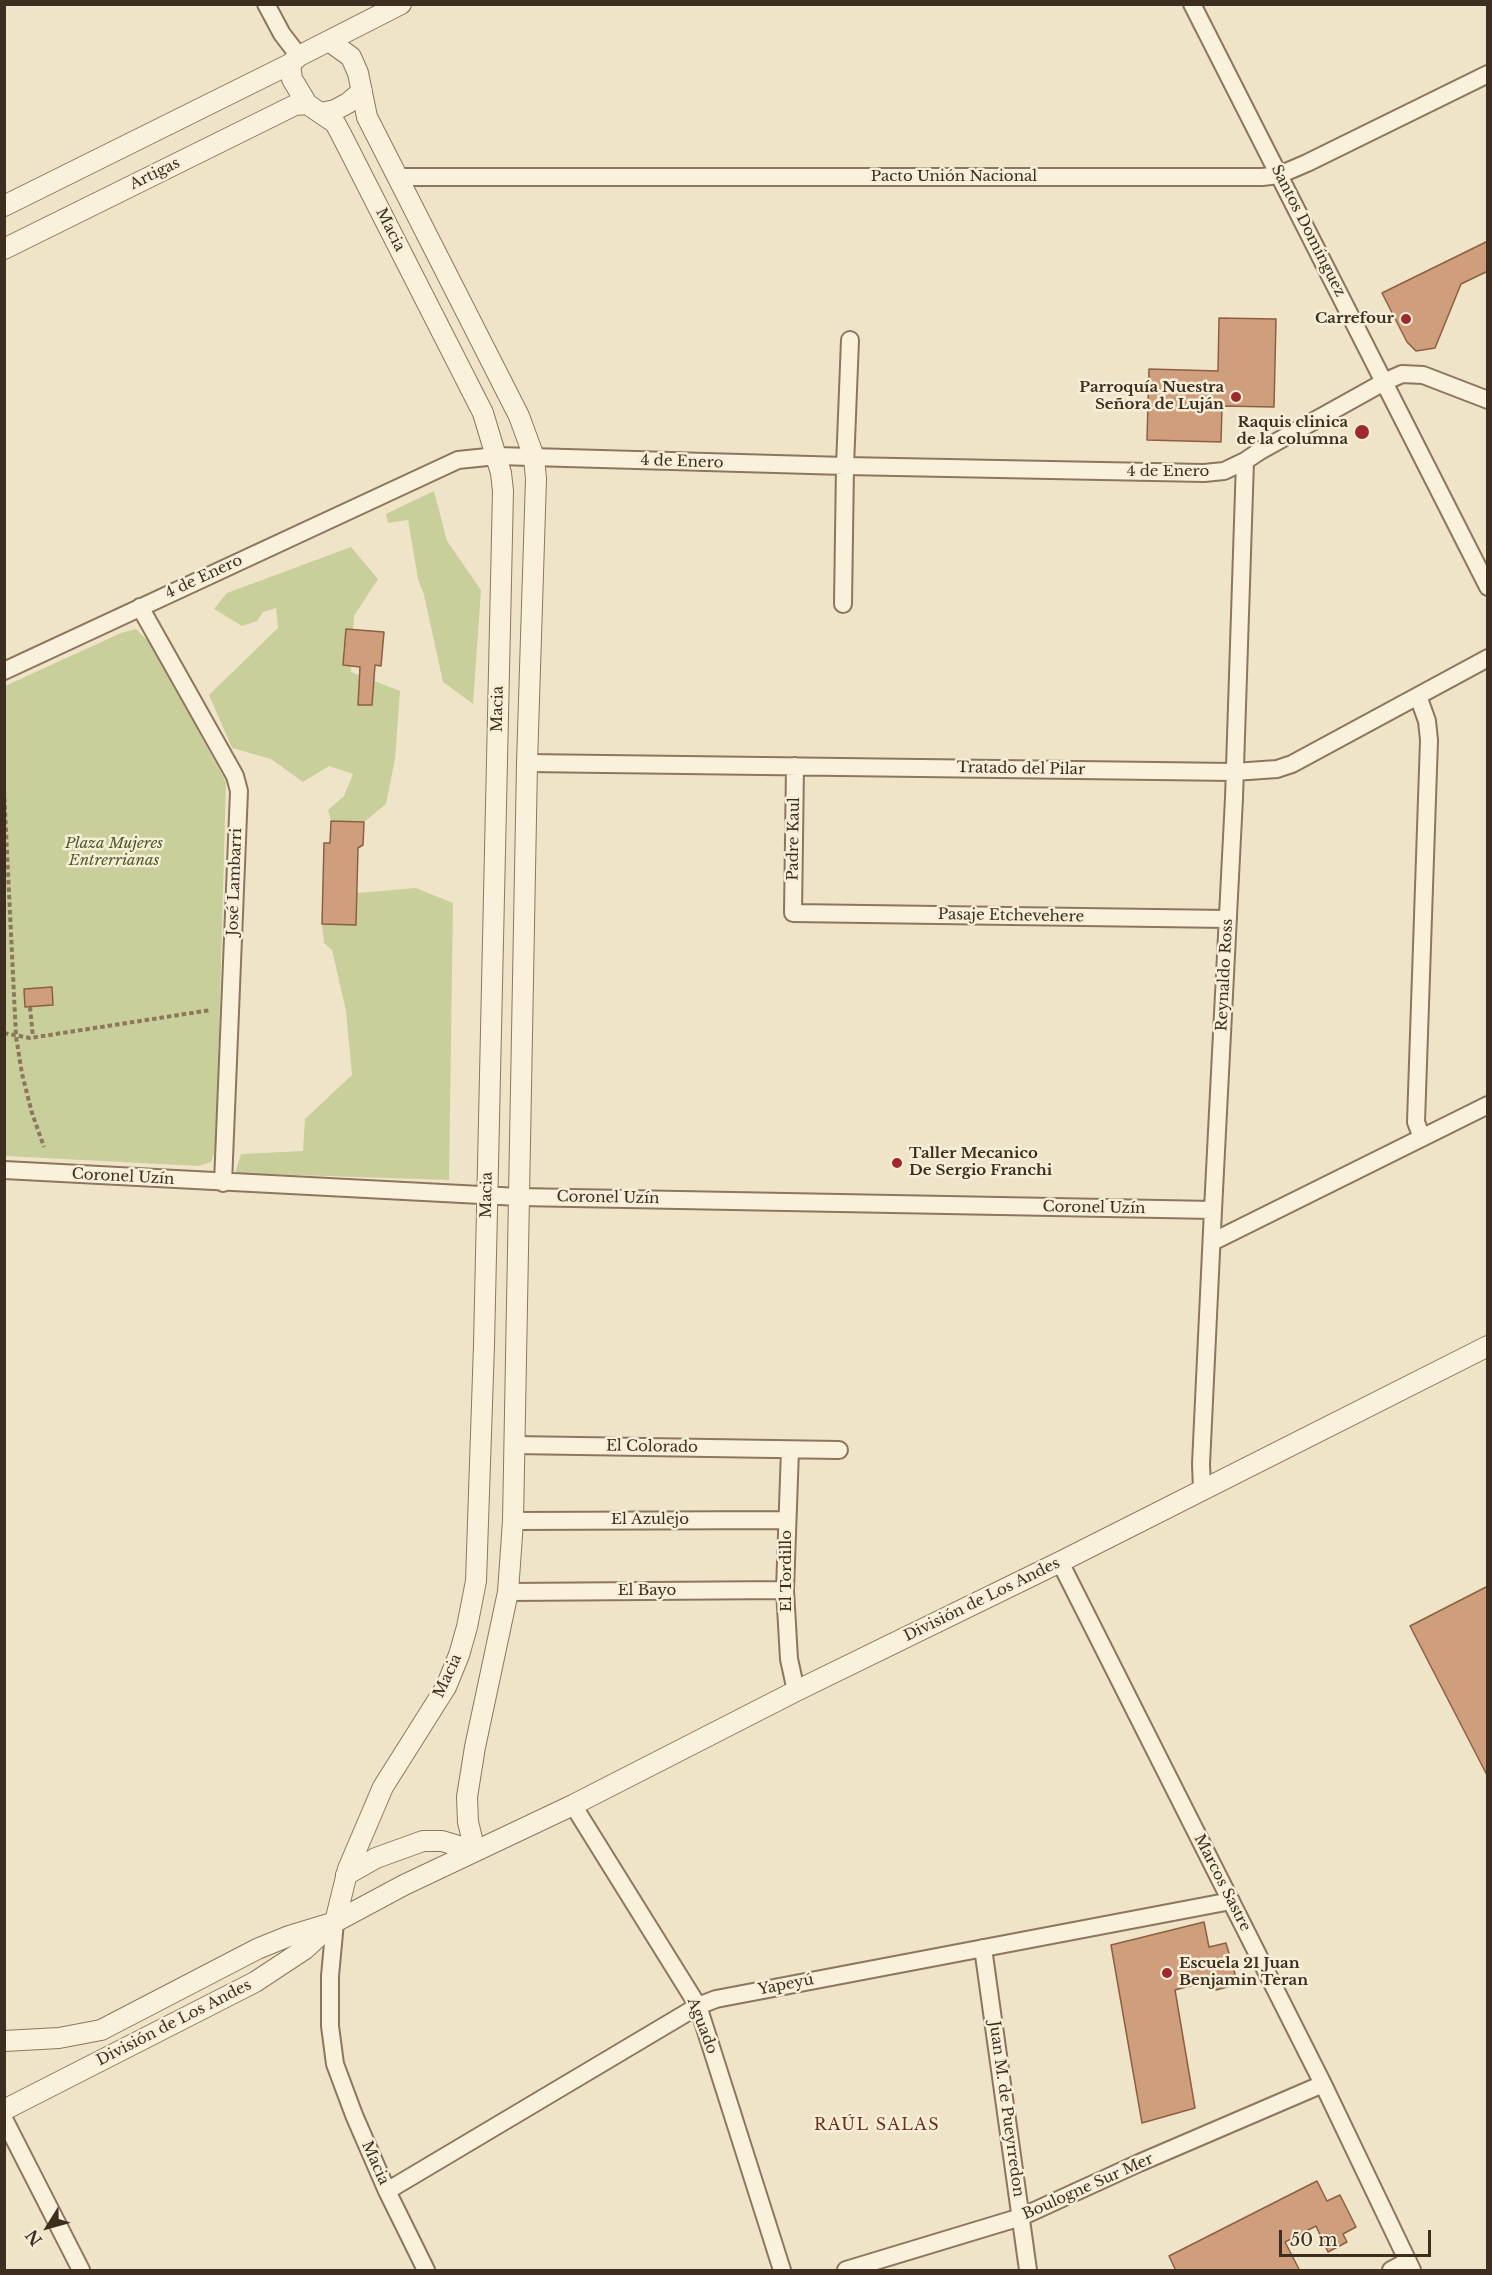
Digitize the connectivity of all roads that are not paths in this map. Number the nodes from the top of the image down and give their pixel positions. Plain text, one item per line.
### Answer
1 (266, 4) edge
2 (401, 4) edge
3 (1192, 4) edge
4 (329, 40) junction
5 (295, 60) junction
6 (1488, 74) edge
7 (362, 91) junction
8 (314, 109) junction
9 (1279, 175) junction
10 (398, 177) junction
11 (4, 206) edge
12 (4, 249) edge
13 (850, 340) dead end
14 (1384, 382) junction
15 (1488, 400) edge
16 (497, 456) junction
17 (534, 457) junction
18 (1245, 461) junction
19 (845, 466) junction
20 (1488, 587) edge
21 (843, 604) dead end
22 (140, 607) junction
23 (1488, 658) edge
24 (4, 671) edge
25 (1418, 696) junction
26 (527, 763) junction
27 (795, 766) junction
28 (1234, 772) junction
29 (793, 913) joint
30 (1228, 919) junction
31 (1488, 1105) edge
32 (1422, 1138) junction
33 (4, 1170) edge
34 (224, 1183) junction
35 (487, 1195) junction
36 (519, 1197) junction
37 (1213, 1210) junction
38 (1212, 1242) junction
39 (1488, 1346) edge
40 (514, 1445) junction
41 (790, 1450) junction
42 (839, 1450) dead end
43 (1202, 1489) junction
44 (787, 1520) junction
45 (513, 1521) junction
46 (1060, 1563) junction
47 (785, 1590) junction
48 (508, 1592) junction
49 (796, 1691) junction
50 (573, 1805) junction
51 (475, 1851) junction
52 (346, 1875) junction
53 (1231, 1901) junction
54 (335, 1922) junction
55 (982, 1948) junction
56 (698, 2006) junction
57 (4, 2041) edge
58 (1323, 2084) junction
59 (4, 2110) edge
60 (4, 2119) edge
61 (387, 2191) junction
62 (1021, 2217) junction
63 (1410, 2266) edge
64 (81, 2271) edge
65 (426, 2271) edge
66 (782, 2271) edge
67 (846, 2271) edge
68 (1028, 2271) edge
69 (1390, 2271) edge

1 - 5 street
2 - 4 street
3 - 9 street, Santos Domínguez
4 - 5 street
4 - 7 street
5 - 8 street
5 - 11 street
6 - 9 street, Pacto Unión Nacional
7 - 8 street
7 - 10 street, Macia
8 - 12 street, Artigas
8 - 16 street, Macia
9 - 10 street, Pacto Unión Nacional
9 - 14 street, Santos Domínguez
10 - 17 street, Macia
13 - 19 street
14 - 15 street, 4 de Enero
14 - 18 street, 4 de Enero
14 - 20 street, Santos Domínguez
16 - 17 street, 4 de Enero
16 - 22 street, 4 de Enero
16 - 35 street, Macia
17 - 19 street, 4 de Enero
17 - 26 street, Macia
18 - 19 street, 4 de Enero
18 - 28 street, Reynaldo Ross
19 - 21 street
22 - 24 street, 4 de Enero
22 - 34 street, José Lambarri
23 - 25 street, Tratado del Pilar
25 - 28 street, Tratado del Pilar
25 - 32 street
26 - 27 street, Tratado del Pilar
26 - 36 street, Macia
27 - 28 street, Tratado del Pilar
27 - 29 street, Padre Kaul
28 - 30 street, Reynaldo Ross
29 - 30 street, Pasaje Etchevehere
30 - 37 street, Reynaldo Ross
31 - 32 street
32 - 38 street
33 - 34 street, Coronel Uzín
34 - 35 street, Coronel Uzín
35 - 36 street, Coronel Uzín
35 - 52 street, Macia
36 - 37 street, Coronel Uzín
36 - 40 street, Macia
37 - 38 street, Reynaldo Ross
38 - 43 street, Reynaldo Ross
39 - 43 street, División de Los Andes
40 - 41 street, El Colorado
40 - 45 street, Macia
41 - 42 street, El Colorado
41 - 44 street, El Tordillo
43 - 46 street, División de Los Andes
44 - 45 street, El Azulejo
44 - 47 street, El Tordillo
45 - 48 street, Macia
46 - 49 street, División de Los Andes
46 - 53 street, Marcos Sastre
47 - 48 street, El Bayo
47 - 49 street, El Tordillo
48 - 51 street, Macia
49 - 50 street, División de Los Andes
50 - 51 street, División de Los Andes
50 - 56 street, Aguado
51 - 52 street
51 - 54 street, División de Los Andes
52 - 54 street, Macia
53 - 55 street, Yapeyú
53 - 58 street, Marcos Sastre
54 - 57 street, División de Los Andes
54 - 59 street, División de Los Andes
54 - 61 street, Macia
55 - 56 street, Yapeyú
55 - 62 street, Juan M. de Pueyrredon
56 - 61 street, Yapeyú
56 - 66 street, Aguado
58 - 62 street, Boulogne Sur Mer
58 - 63 street, Marcos Sastre
60 - 64 street
61 - 65 street, Macia
62 - 67 street, Boulogne Sur Mer
62 - 68 street, Juan M. de Pueyrredon
63 - 69 street

